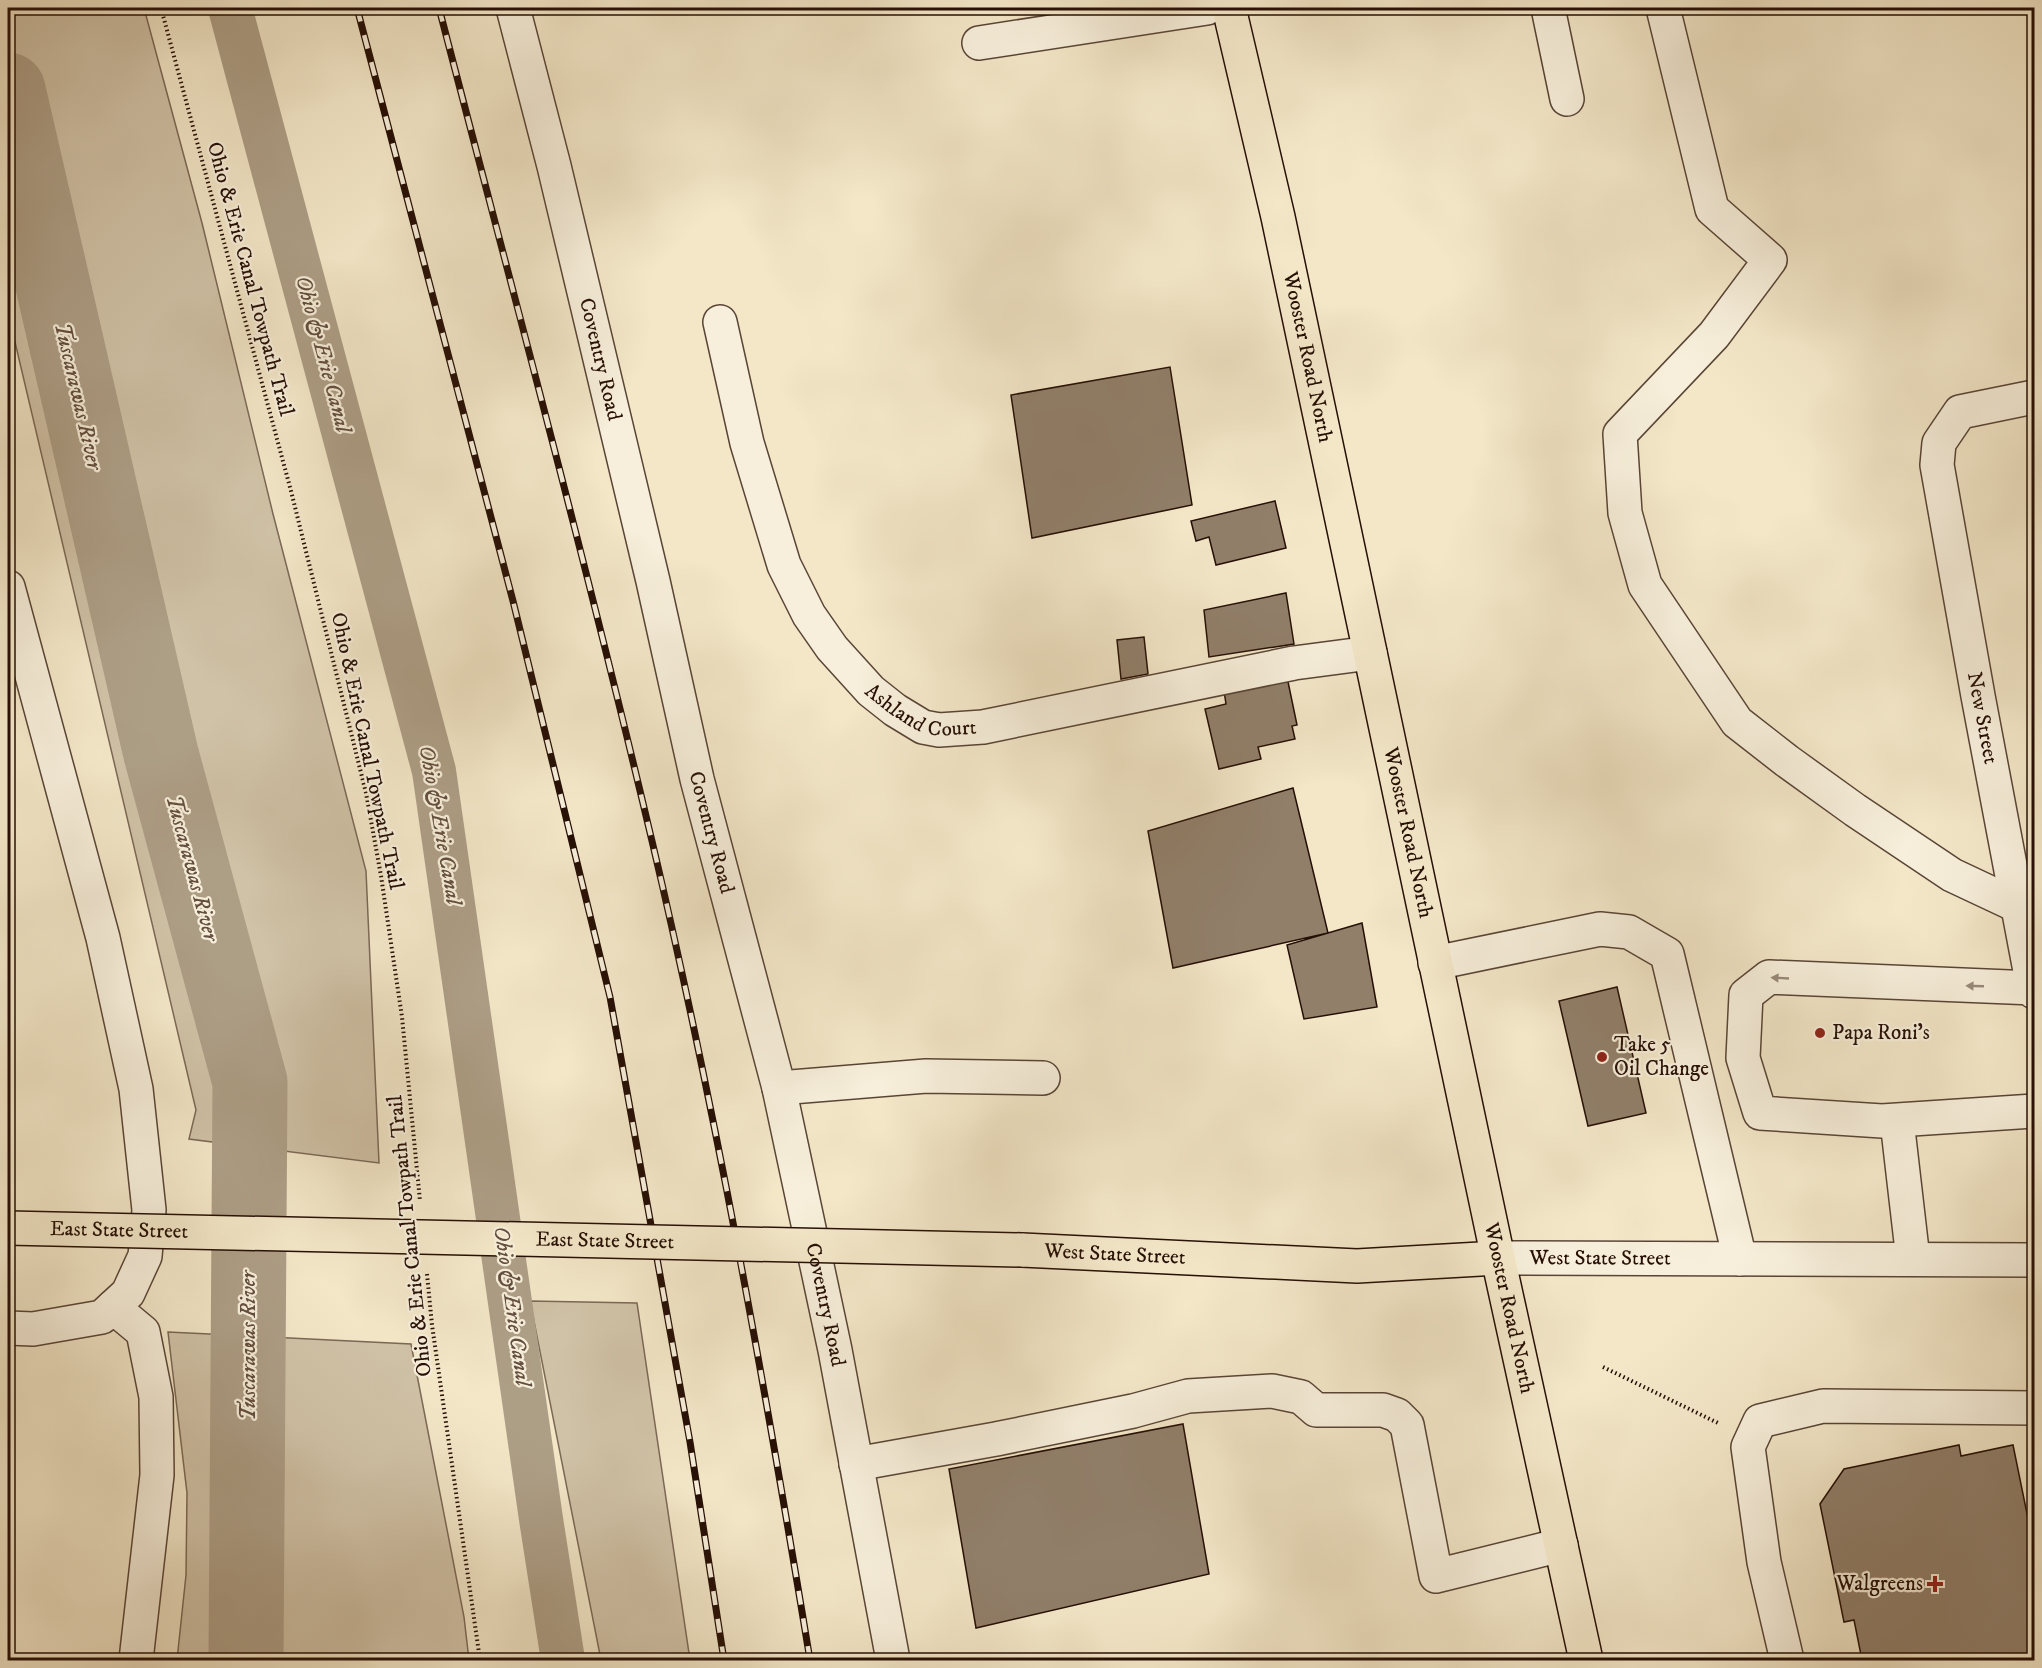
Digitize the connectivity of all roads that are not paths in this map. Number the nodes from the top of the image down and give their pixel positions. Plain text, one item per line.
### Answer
1 (513, 8) edge
2 (1207, 8) edge
3 (1229, 8) edge
4 (1548, 8) edge
5 (1664, 8) edge
6 (979, 44) dead end
7 (1567, 99) dead end
8 (720, 322) dead end
9 (2034, 397) edge
10 (8, 587) edge
11 (1370, 653) junction
12 (2018, 906) junction
13 (1435, 963) junction
14 (2034, 990) edge
15 (1042, 1078) dead end
16 (779, 1088) junction
17 (2034, 1111) edge
18 (1897, 1121) junction
19 (8, 1228) edge
20 (1022, 1250) joint
21 (1498, 1258) junction
22 (1740, 1259) junction
23 (1913, 1259) junction
24 (2034, 1260) edge
25 (113, 1307) junction
26 (8, 1328) edge
27 (2034, 1408) edge
28 (856, 1464) junction
29 (1561, 1545) junction
30 (136, 1660) edge
31 (893, 1660) edge
32 (1586, 1660) edge
33 (1787, 1660) edge

1 - 16 street, Coventry Road
2 - 6 street
3 - 11 main road, Wooster Road North
4 - 7 street
5 - 12 street
8 - 11 street, Ashland Court
9 - 12 street, New Street
10 - 25 street
11 - 13 main road, Wooster Road North
12 - 14 street, New Street
13 - 21 main road, Wooster Road North
13 - 22 street
14 -> 18 street
15 - 16 street
16 - 28 street, Coventry Road
17 - 18 street
18 - 23 street
19 - 20 main road, East State Street, bridge
20 - 21 main road, West State Street
21 - 22 street, West State Street
21 - 29 main road, Wooster Road North
22 - 23 street, West State Street
23 - 24 street, West State Street
25 - 26 street
25 - 30 street
27 - 33 street
28 - 29 street
28 - 31 street, Coventry Road
29 - 32 main road, Wooster Road North

